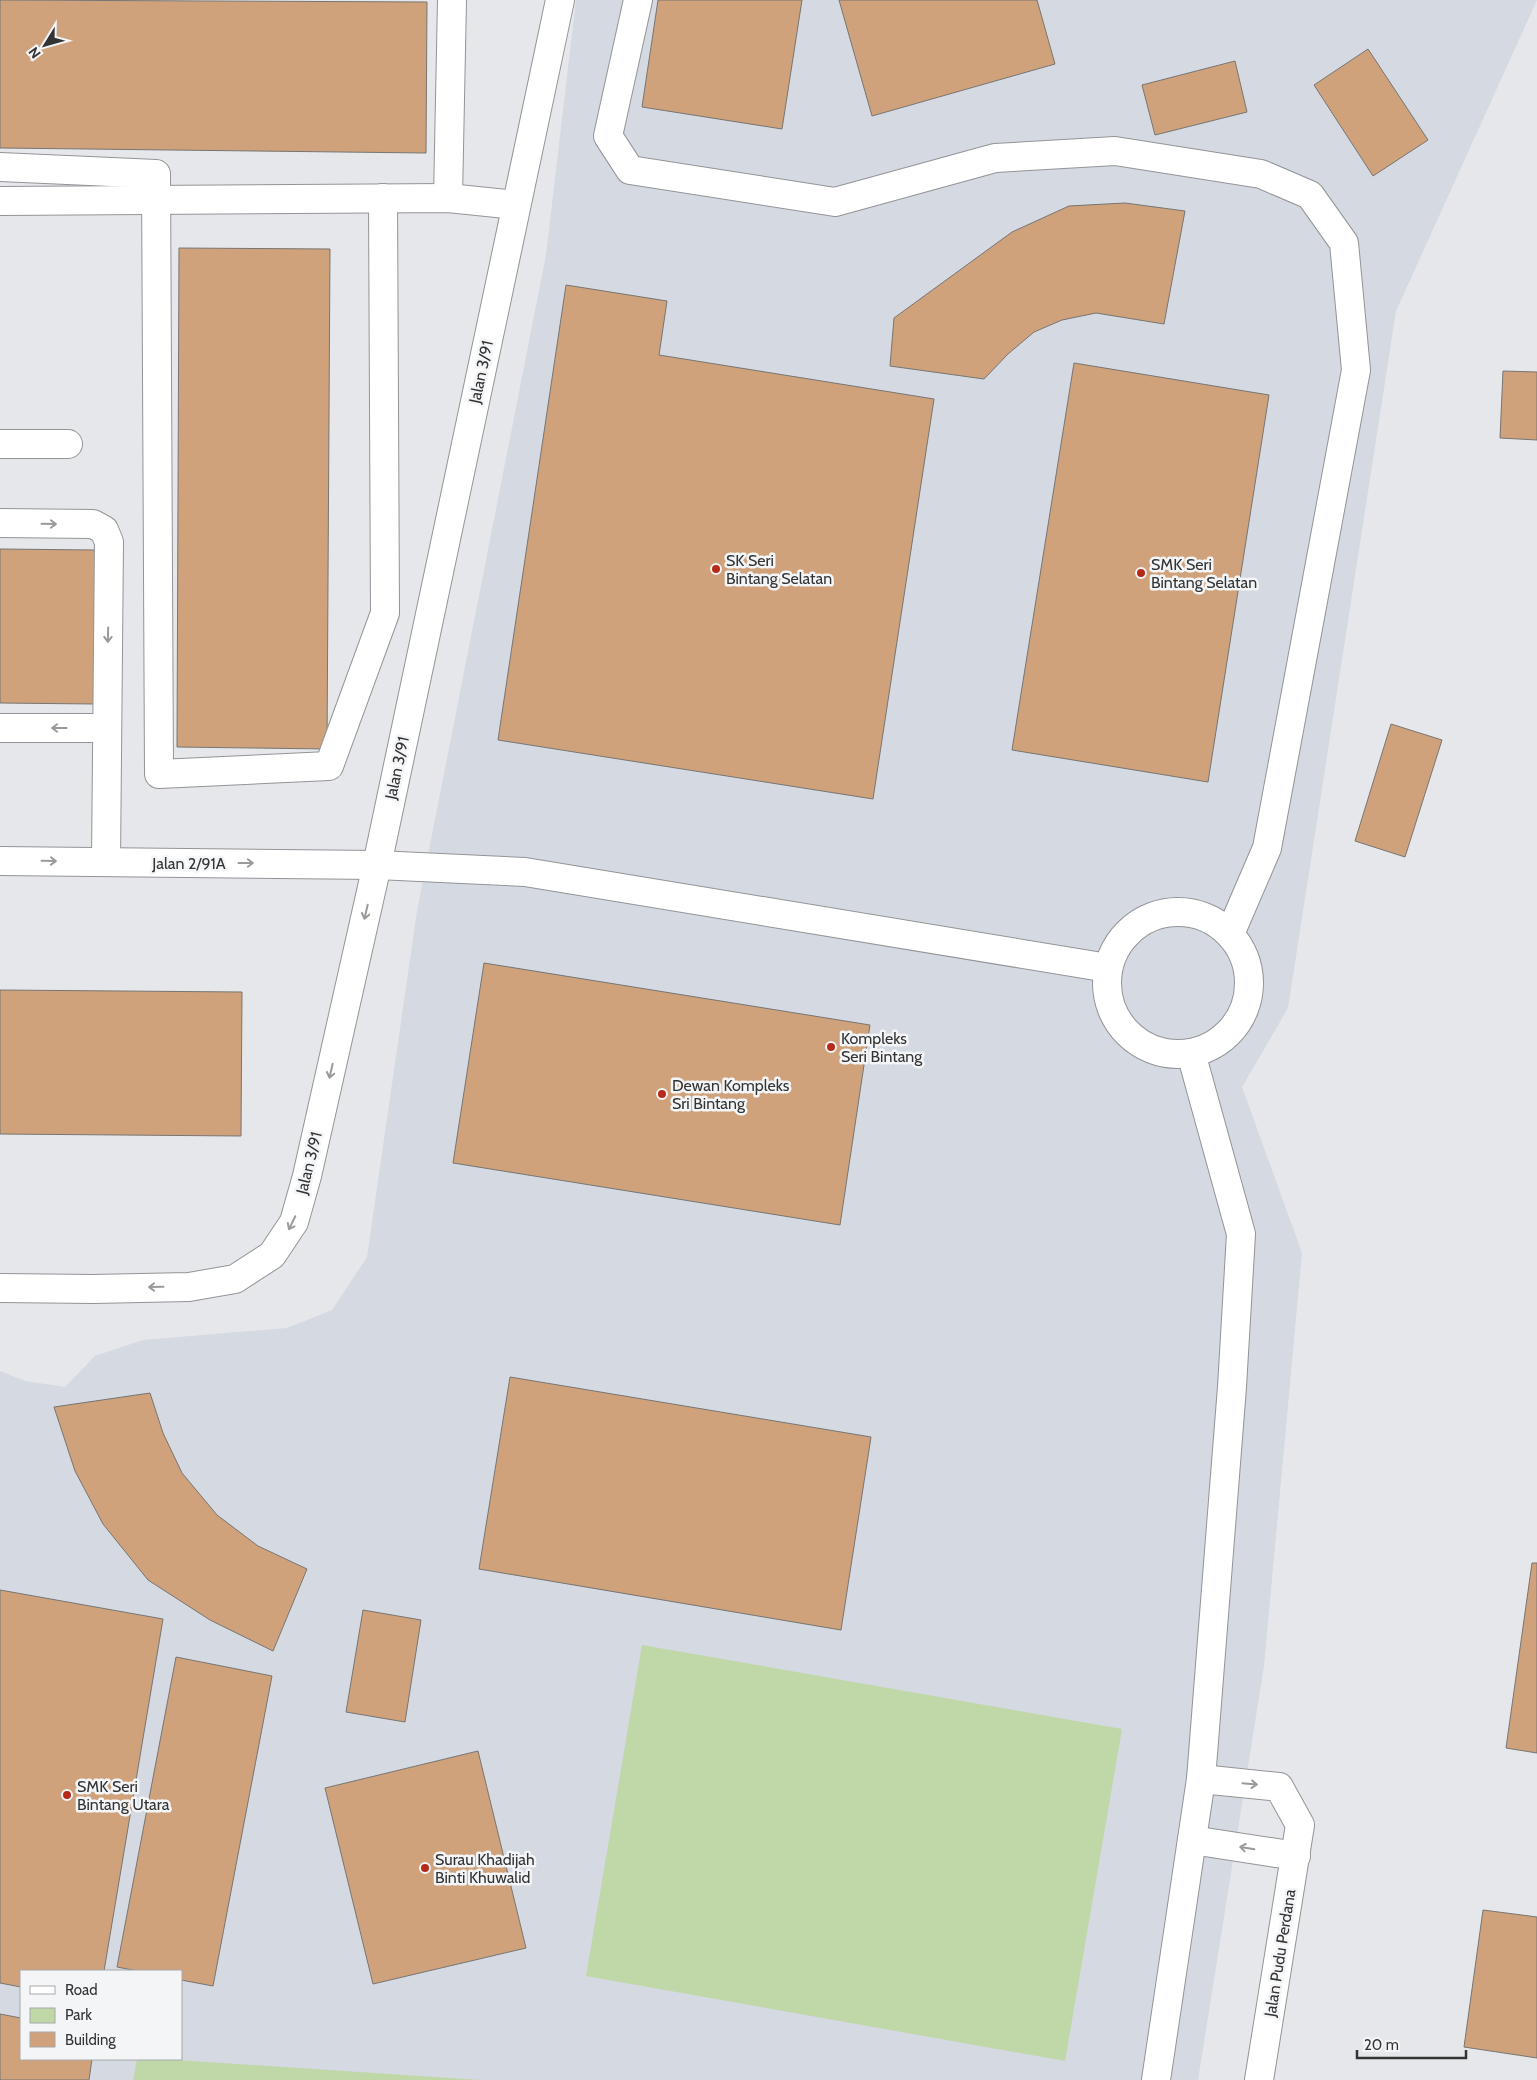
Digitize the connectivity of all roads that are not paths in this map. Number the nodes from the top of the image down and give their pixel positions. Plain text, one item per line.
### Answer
1 (452, 0) edge
2 (560, 0) edge
3 (638, 0) edge
4 (0, 167) edge
5 (383, 198) junction
6 (448, 198) junction
7 (156, 200) junction
8 (0, 201) edge
9 (516, 205) junction
10 (0, 444) edge
11 (68, 444) dead end
12 (0, 523) edge
13 (0, 728) edge
14 (107, 728) junction
15 (0, 861) edge
16 (106, 862) junction
17 (377, 865) junction
18 (1230, 934) junction
19 (1108, 968) junction
20 (1191, 1053) junction
21 (0, 1288) edge
22 (1201, 1779) junction
23 (1192, 1840) junction
24 (1296, 1856) junction
25 (1156, 2080) edge
26 (1259, 2080) edge

1 - 6 street
2 - 9 street, Jalan 3/91
3 - 18 street
4 - 7 street
5 - 6 street
5 - 7 street
5 - 7 street
6 - 9 street
7 - 8 street
9 - 17 street, Jalan 3/91
10 - 11 street
12 -> 14 street
14 -> 13 street
14 - 16 street
15 -> 16 street, Jalan 2/91A
16 -> 17 street, Jalan 2/91A
17 - 19 street, Jalan 2/91A
17 -> 21 street, Jalan 3/91
18 - 19 street
18 - 20 street
19 - 20 street
20 - 22 street
22 - 23 street
22 -> 24 street, Jalan Pudu Perdana
24 -> 23 street
23 - 25 street
24 - 26 street, Jalan Pudu Perdana

